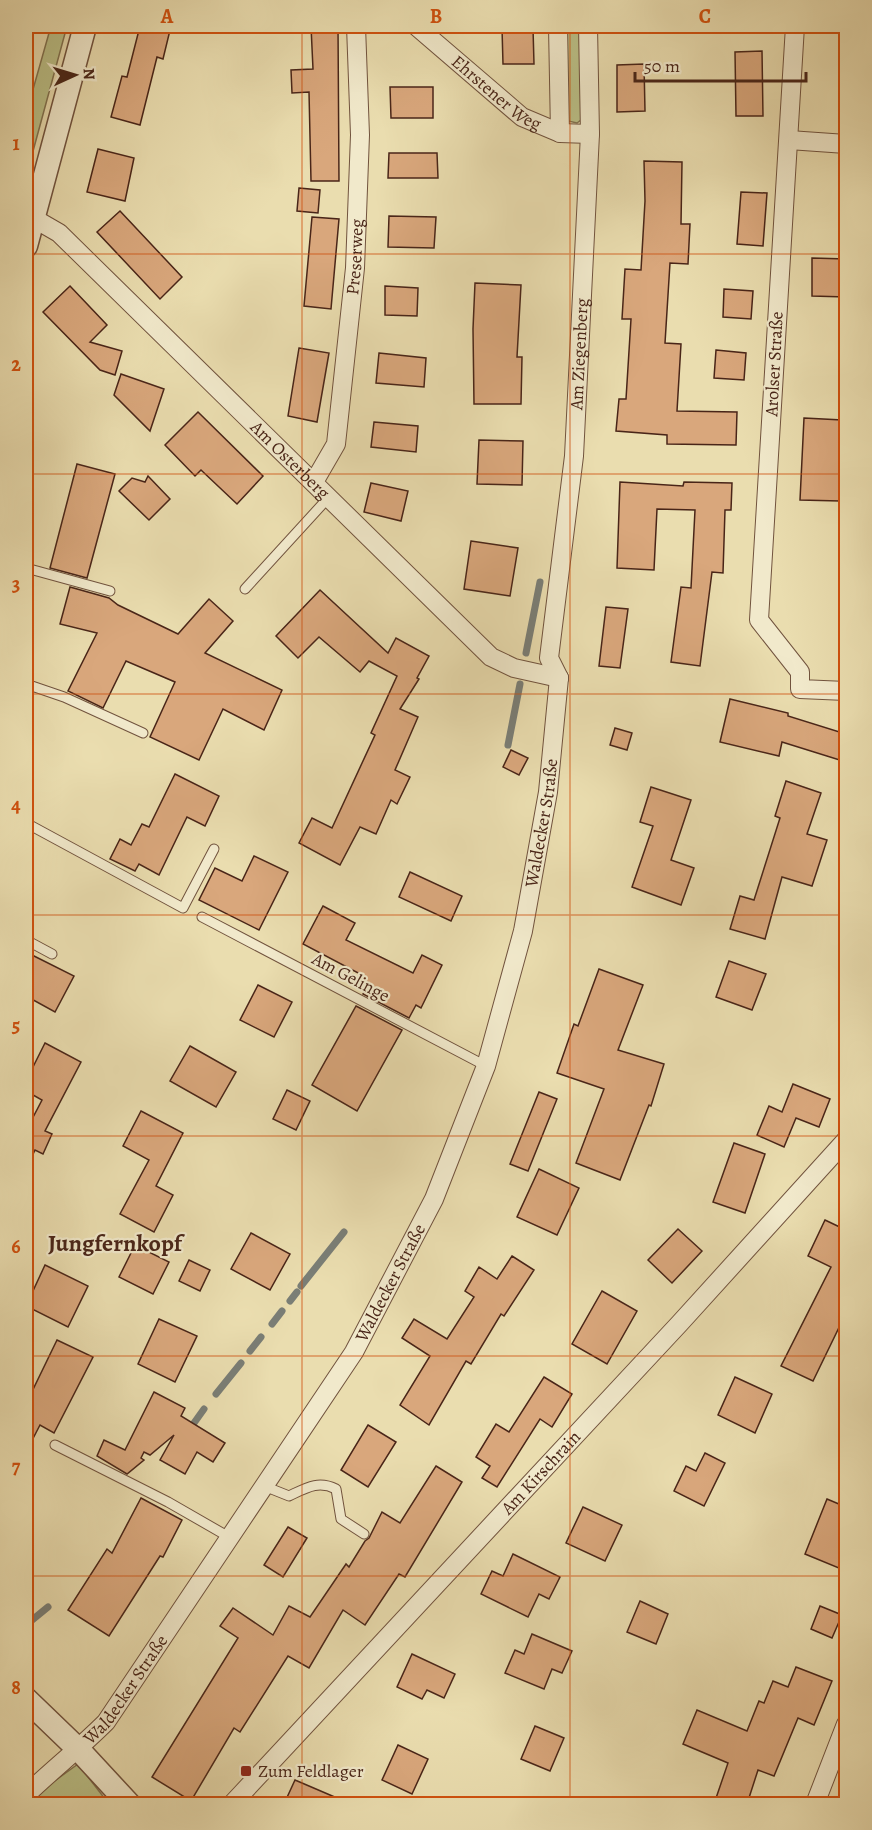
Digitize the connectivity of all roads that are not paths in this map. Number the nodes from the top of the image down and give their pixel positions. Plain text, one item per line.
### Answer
1 (85, 26) edge
2 (356, 26) edge
3 (416, 26) edge
4 (558, 26) edge
5 (588, 26) edge
6 (795, 26) edge
7 (560, 133) junction
8 (590, 135) junction
9 (789, 140) junction
10 (846, 144) edge
11 (33, 218) junction
12 (26, 246) edge
13 (314, 482) junction
14 (329, 497) junction
15 (26, 568) edge
16 (245, 589) dead end
17 (110, 591) dead end
18 (559, 678) junction
19 (26, 684) edge
20 (846, 691) edge
21 (143, 733) dead end
22 (26, 823) edge
23 (214, 849) dead end
24 (202, 917) dead end
25 (26, 940) edge
26 (52, 954) dead end
27 (486, 1066) junction
28 (846, 1140) edge
29 (55, 1445) dead end
30 (264, 1486) junction
31 (364, 1534) dead end
32 (229, 1538) junction
33 (26, 1699) edge
34 (846, 1724) edge
35 (79, 1750) junction
36 (26, 1795) edge
37 (129, 1804) edge
38 (232, 1804) edge
39 (815, 1804) edge

1 - 11 street
2 - 13 street, Preserweg
3 - 7 street, Ehrstener Weg
4 - 7 street
5 - 8 street, Am Ziegenberg
6 - 9 street, Arolser Straße
7 - 8 street, Ehrstener Weg
8 - 18 street, Am Ziegenberg
9 - 10 street
9 - 20 street, Arolser Straße
11 - 12 street
11 - 13 street, Am Osterberg
13 - 14 street, Am Osterberg
14 - 16 lane
14 - 18 street, Am Osterberg
15 - 17 lane
18 - 27 street, Waldecker Straße
19 - 21 lane
22 - 23 lane
24 - 27 lane, Am Gelinge
25 - 26 lane
27 - 30 street, Waldecker Straße
28 - 38 street, Am Kirschrain
29 - 32 lane
30 - 31 lane
30 - 32 street, Waldecker Straße
32 - 35 street, Waldecker Straße
33 - 35 street
34 - 39 street
35 - 36 street, Waldecker Straße
35 - 37 street

